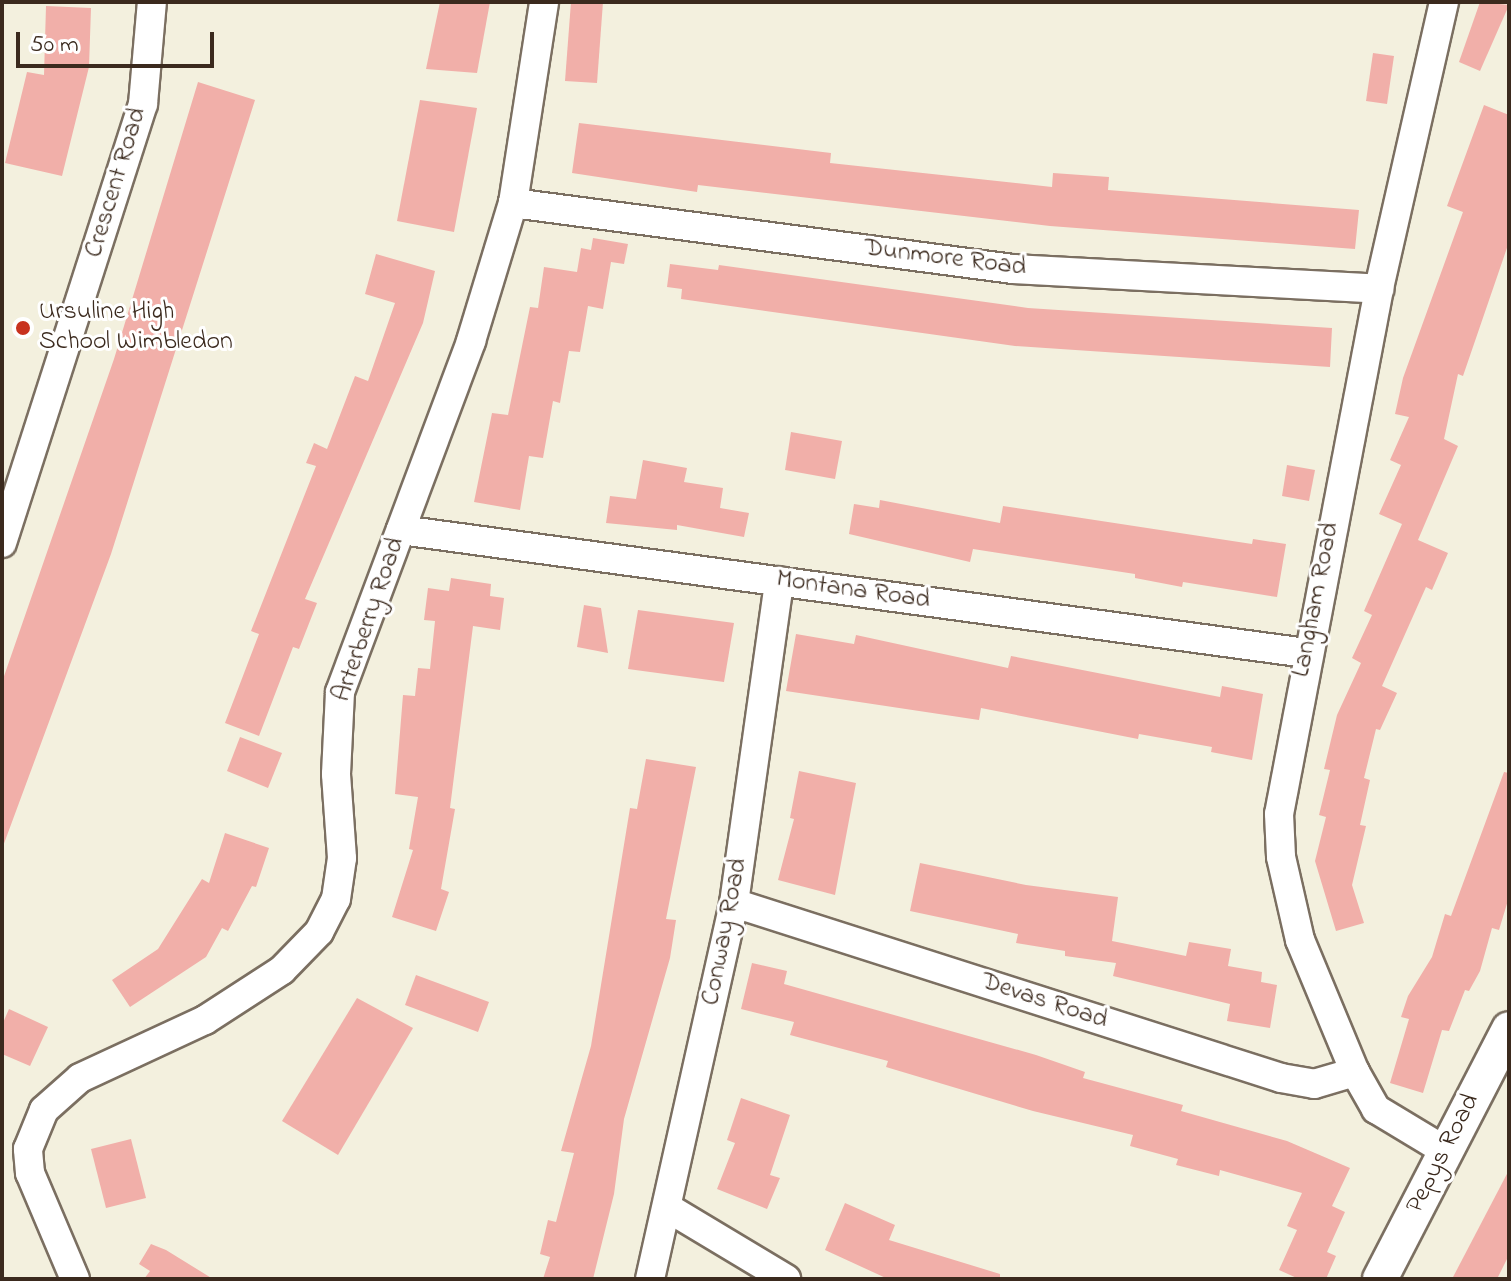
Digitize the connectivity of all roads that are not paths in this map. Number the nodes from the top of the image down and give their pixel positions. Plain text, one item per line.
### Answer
1 (152, 2) edge
2 (544, 2) edge
3 (1444, 2) edge
4 (513, 203) junction
5 (1379, 289) junction
6 (401, 530) junction
7 (2, 543) edge
8 (779, 581) junction
9 (1306, 653) junction
10 (734, 903) junction
11 (1509, 1030) edge
12 (1355, 1072) junction
13 (1444, 1150) junction
14 (668, 1208) junction
15 (1382, 1278) edge
16 (75, 1279) edge
17 (650, 1279) edge
18 (786, 1279) edge

1 - 7 street, Crescent Road
2 - 4 street, Arterberry Road
3 - 5 street, Langham Road
4 - 5 street, Dunmore Road
4 - 6 street, Arterberry Road
5 - 9 street, Langham Road
6 - 8 street, Montana Road
6 - 16 street, Arterberry Road
8 - 9 street, Montana Road
8 - 10 street, Conway Road
9 - 12 street, Langham Road
10 - 12 street, Devas Road
10 - 14 street, Conway Road
11 - 13 street, Pepys Road
12 - 13 street, Langham Road
13 - 15 street, Pepys Road
14 - 17 street, Conway Road
14 - 18 street

